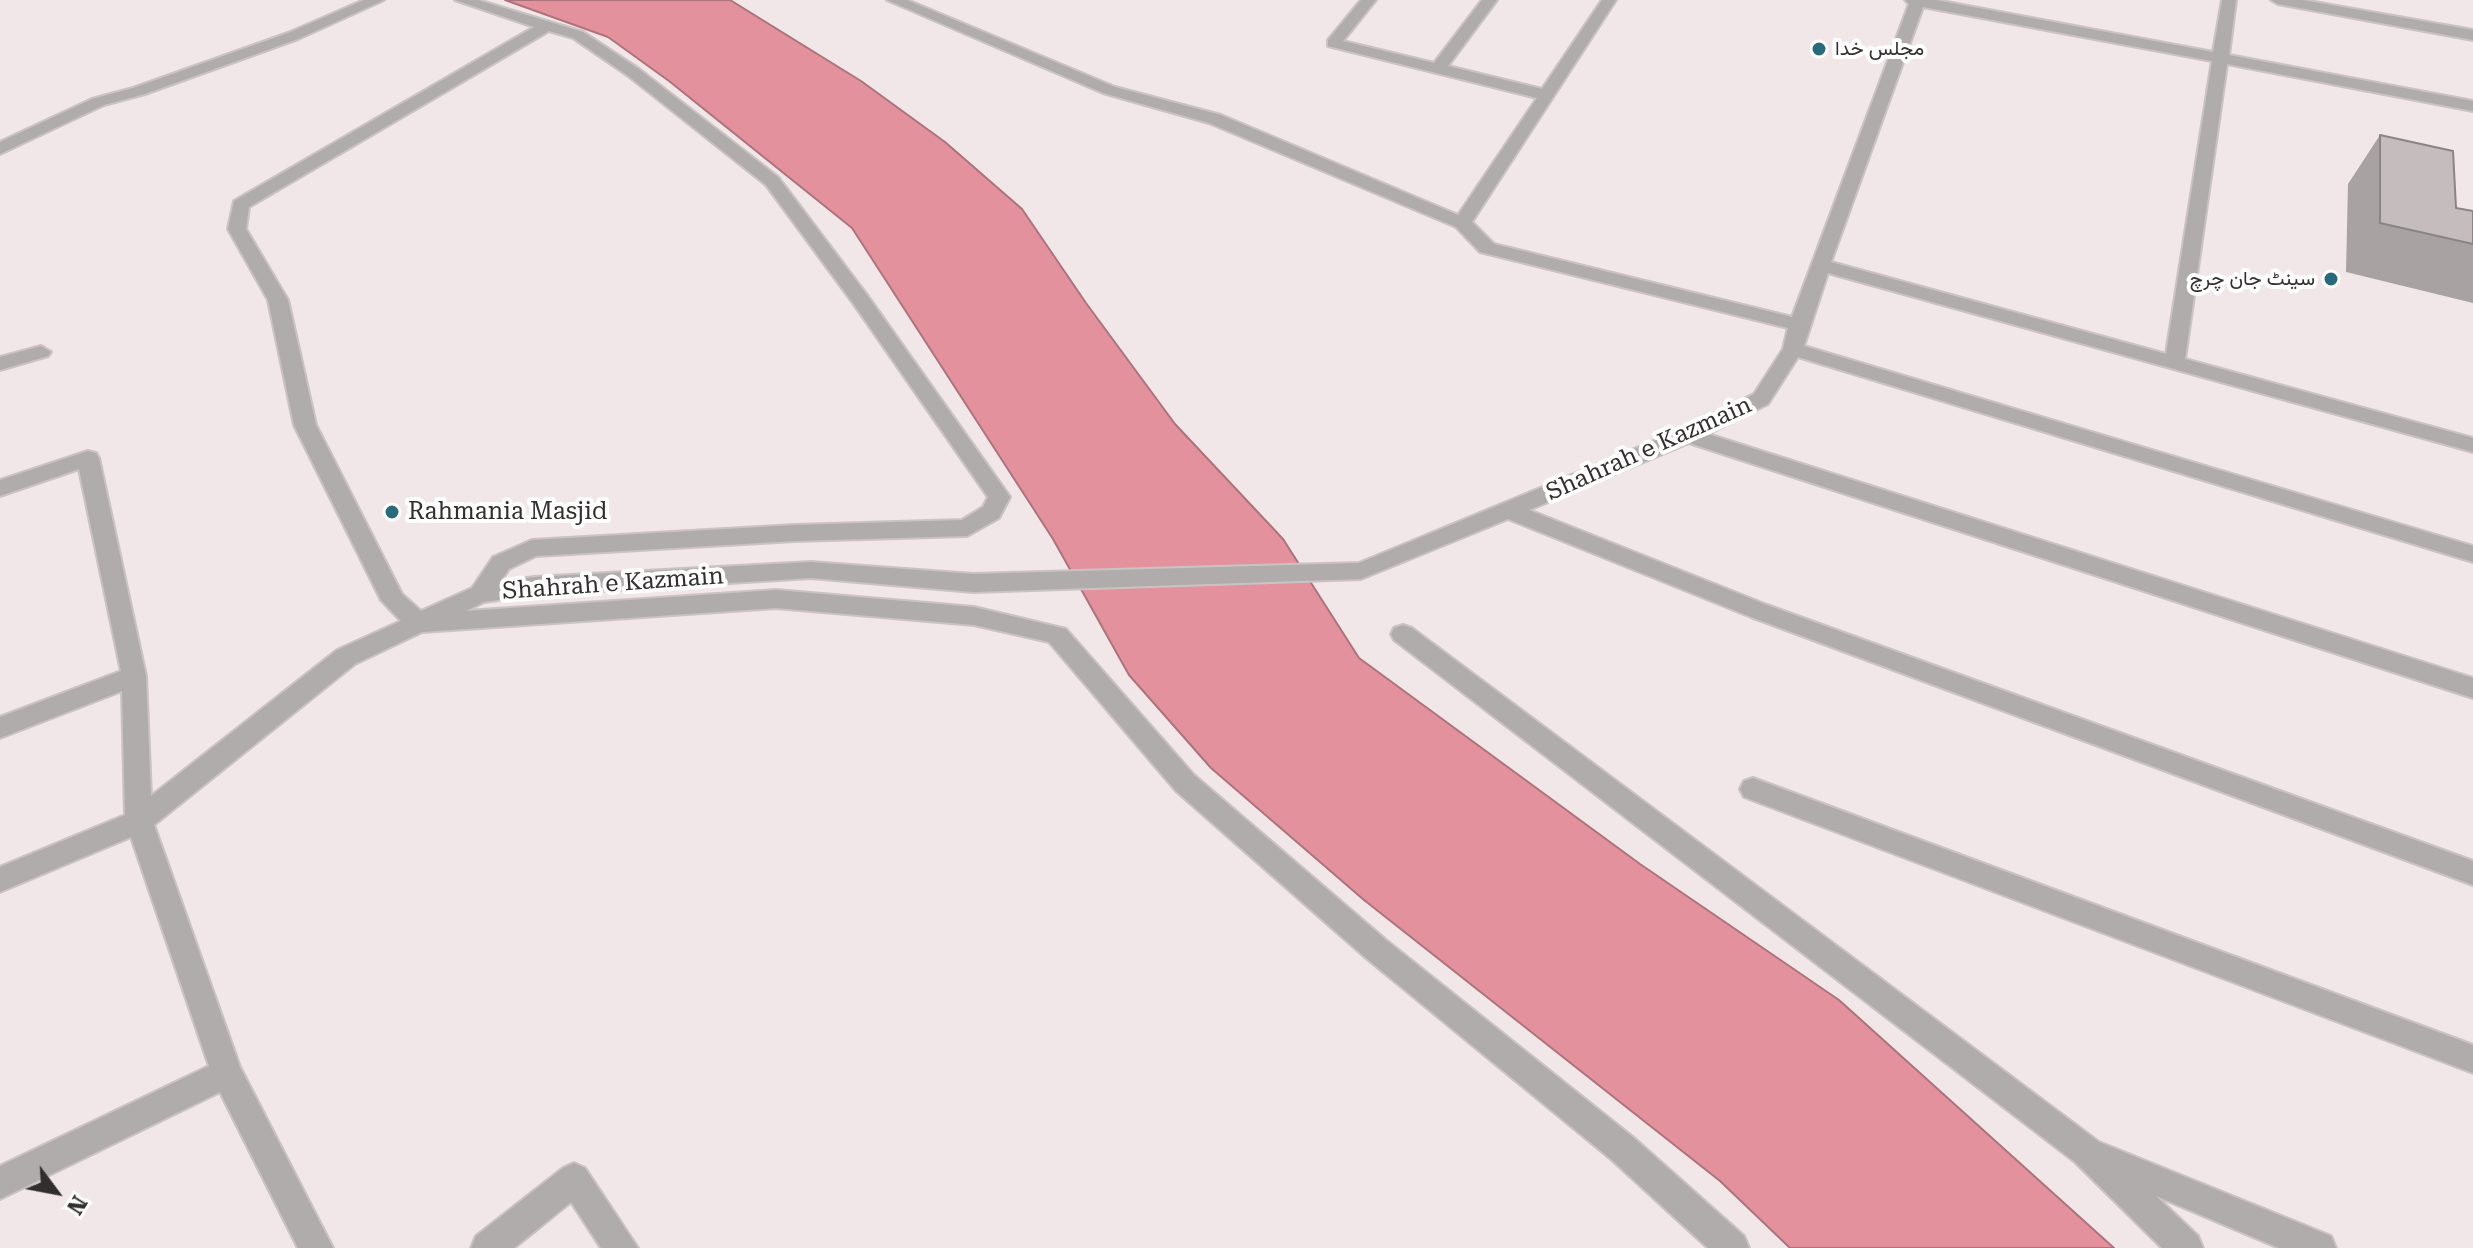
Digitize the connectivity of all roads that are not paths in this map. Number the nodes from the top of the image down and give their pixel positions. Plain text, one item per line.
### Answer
1 (377, 0) edge
2 (462, 0) edge
3 (894, 0) edge
4 (1369, 0) edge
5 (1490, 0) edge
6 (1609, 0) edge
7 (1916, 0) edge
8 (2229, 0) edge
9 (2278, 0) edge
10 (548, 25) junction
11 (2473, 35) edge
12 (2220, 58) junction
13 (1438, 69) junction
14 (1546, 95) junction
15 (2473, 106) edge
16 (0, 149) edge
17 (1462, 223) junction
18 (1820, 265) junction
19 (1799, 325) junction
20 (1793, 349) junction
21 (41, 352) dead end
22 (2175, 361) junction
23 (0, 364) edge
24 (1688, 435) junction
25 (2473, 445) edge
26 (0, 488) edge
27 (1508, 510) junction
28 (2473, 554) edge
29 (480, 594) junction
30 (419, 623) junction
31 (1403, 634) dead end
32 (134, 676) junction
33 (2473, 688) edge
34 (0, 728) edge
35 (1753, 789) dead end
36 (139, 821) junction
37 (2473, 873) edge
38 (0, 880) edge
39 (2473, 1059) edge
40 (227, 1073) junction
41 (2086, 1151) junction
42 (0, 1183) edge
43 (316, 1248) edge
44 (488, 1248) edge
45 (621, 1248) edge
46 (1732, 1248) edge
47 (2186, 1248) edge
48 (2319, 1248) edge

1 - 16 street
2 - 10 street
3 - 17 street
4 - 13 street
5 - 13 street
6 - 14 street
7 - 12 street
7 - 18 street, Shahrah e Kazmain
8 - 12 street
9 - 11 street
10 - 29 street
10 - 30 street
12 - 15 street
12 - 22 street
13 - 14 street
14 - 17 street
17 - 19 street
18 - 19 street, Shahrah e Kazmain
18 - 22 street
19 - 20 street, Shahrah e Kazmain
20 - 24 street, Shahrah e Kazmain
20 - 28 street
21 - 23 street
22 - 25 street
24 - 27 street, Shahrah e Kazmain
24 - 33 street
26 - 32 street
27 - 29 street, Shahrah e Kazmain
27 - 37 street
29 - 30 street, Shahrah e Kazmain
30 - 36 street, Shahrah e Kazmain
30 - 46 street
31 - 41 street
32 - 34 street
32 - 36 street
35 - 39 street
36 - 38 street, Shahrah e Kazmain
36 - 40 street
40 - 42 street
40 - 43 street
41 - 47 street
41 - 48 street
44 - 45 street

